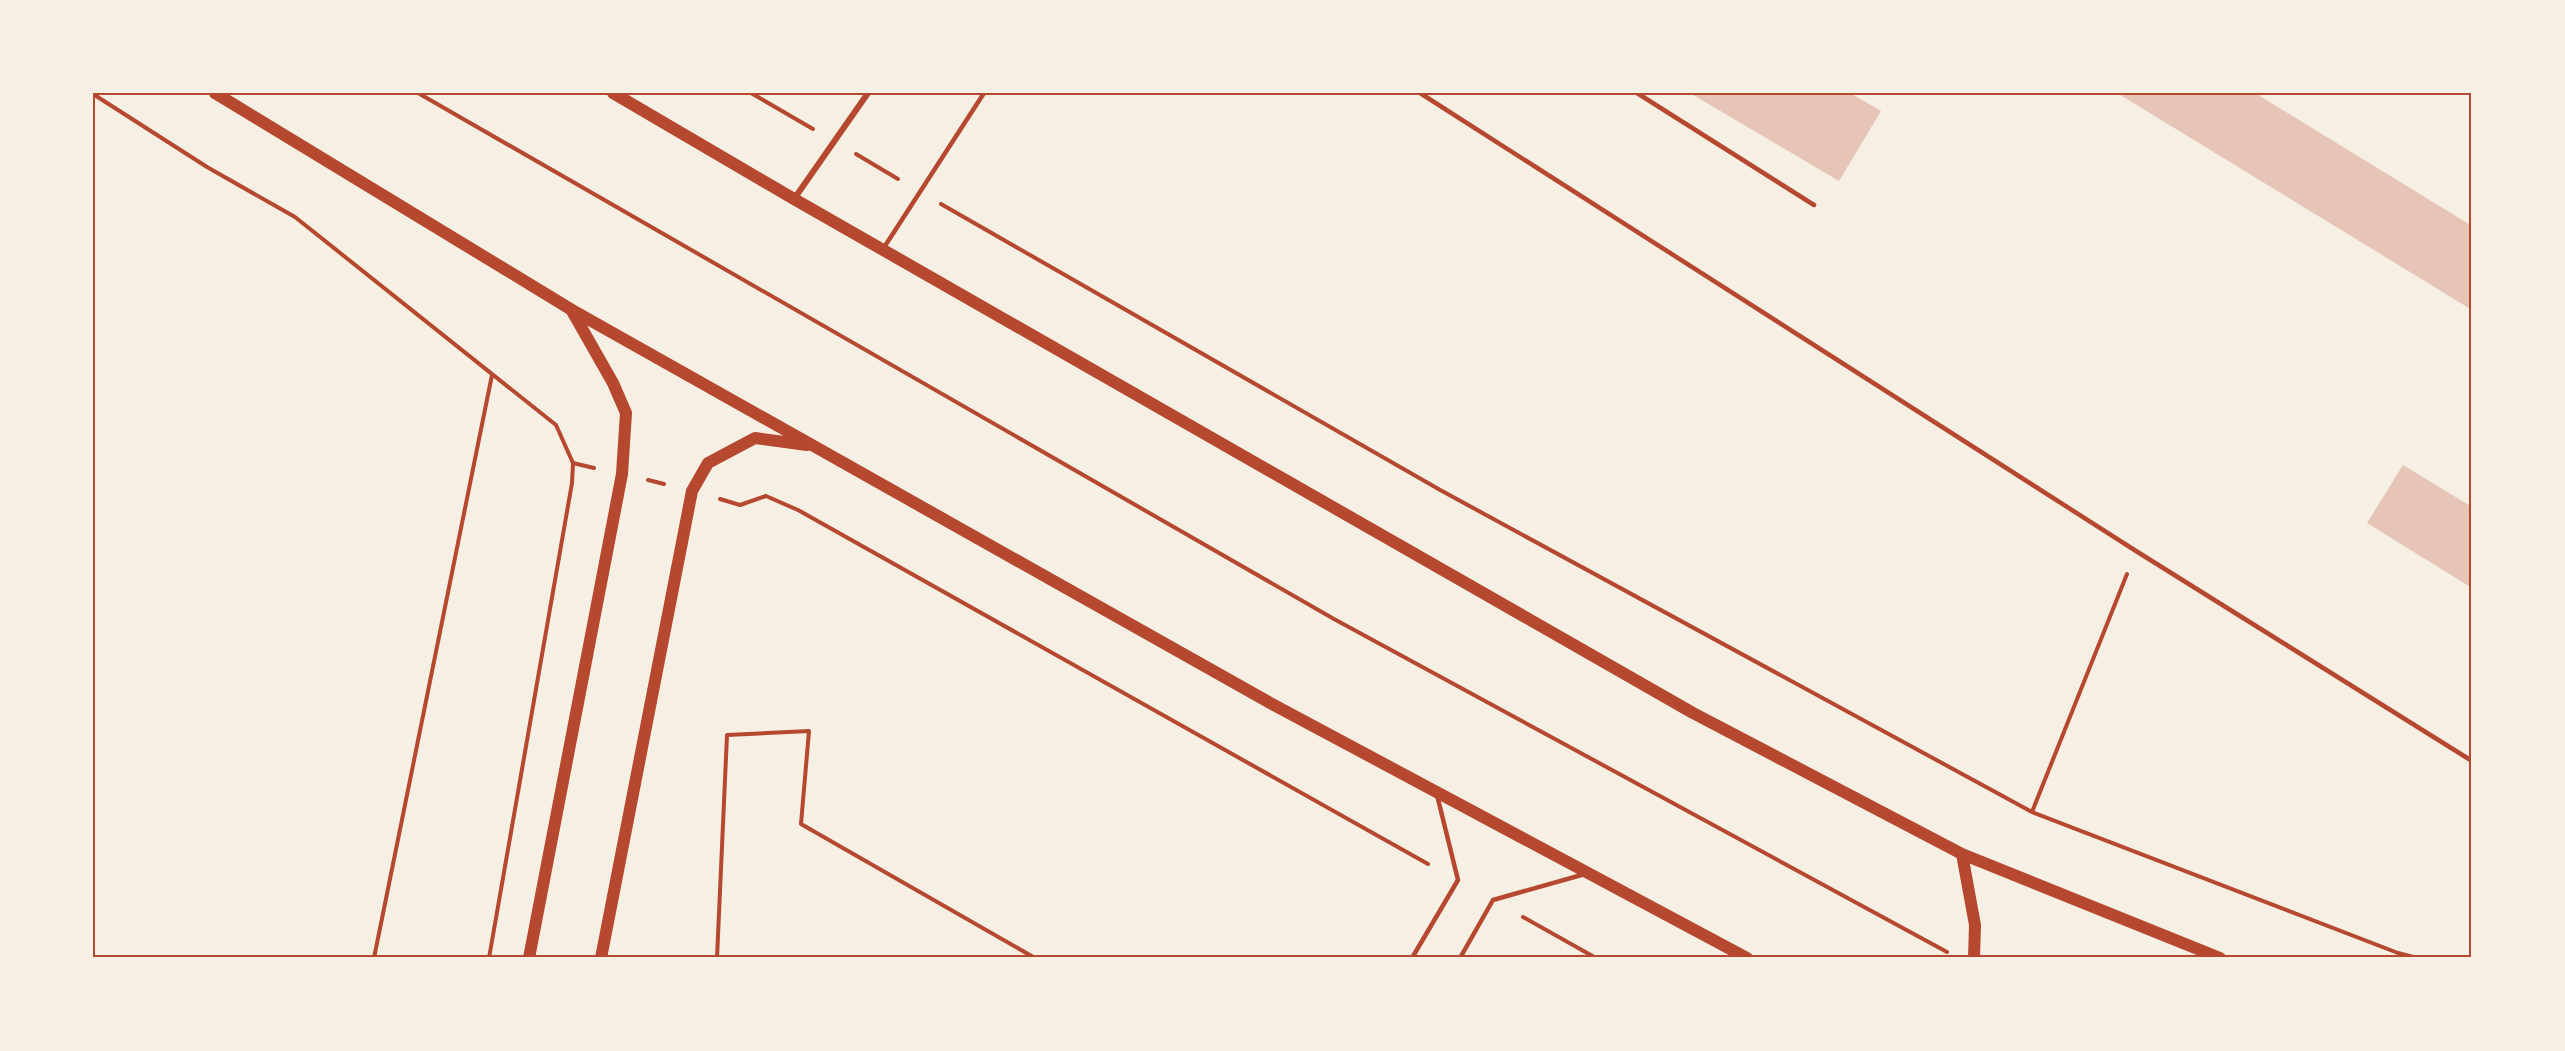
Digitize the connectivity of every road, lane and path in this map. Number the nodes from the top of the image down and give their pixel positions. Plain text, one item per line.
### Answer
1 (215, 93) edge
2 (418, 93) edge
3 (613, 93) edge
4 (751, 93) edge
5 (868, 93) edge
6 (984, 93) edge
7 (1420, 93) edge
8 (1637, 93) edge
9 (93, 94) edge
10 (834, 141) junction
11 (920, 192) junction
12 (794, 199) junction
13 (1814, 205) dead end
14 (883, 249) junction
15 (572, 310) junction
16 (492, 375) junction
17 (814, 446) junction
18 (573, 463) junction
19 (622, 474) junction
20 (692, 491) junction
21 (2136, 550) junction
22 (2472, 760) edge
23 (1436, 792) junction
24 (2032, 812) junction
25 (1962, 854) junction
26 (1588, 873) junction
27 (1458, 880) junction
28 (1493, 900) junction
29 (1950, 954) dead end
30 (374, 958) edge
31 (489, 958) edge
32 (529, 958) edge
33 (601, 958) edge
34 (717, 958) edge
35 (1035, 958) edge
36 (1412, 958) edge
37 (1460, 958) edge
38 (1596, 958) edge
39 (1747, 958) edge
40 (1974, 958) edge
41 (2220, 958) edge
42 (2416, 958) edge

1 - 15 main road
2 - 29 path
3 - 12 main road
4 - 10 path
5 - 10 street
6 - 11 lane
7 - 21 lane
8 - 13 lane
9 - 16 path
10 - 11 path
10 - 12 street
11 - 14 lane
11 - 24 path
12 - 14 main road
14 - 25 main road
15 - 17 main road
15 - 19 main road
16 - 18 path
16 - 30 path
17 - 20 main road
17 - 23 main road
18 - 19 path
18 - 31 path
19 - 20 path
19 - 32 main road
20 - 27 path
20 - 33 main road
21 - 22 lane
21 - 24 path
23 - 26 main road
23 - 27 lane
24 - 42 path
25 - 40 main road
25 - 41 main road
26 - 28 lane
26 - 39 main road
27 - 36 lane
28 - 37 lane
28 - 38 path
34 - 35 path

